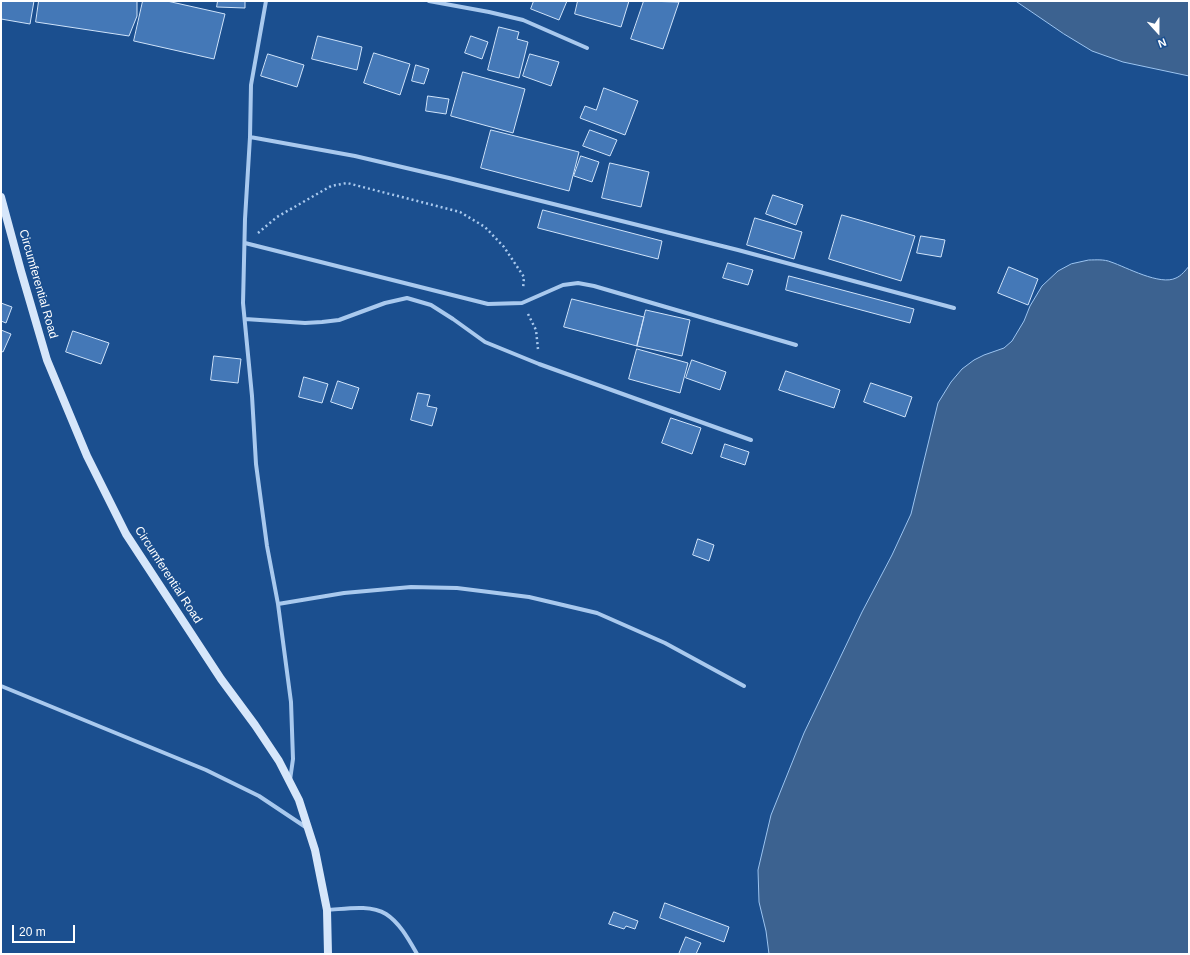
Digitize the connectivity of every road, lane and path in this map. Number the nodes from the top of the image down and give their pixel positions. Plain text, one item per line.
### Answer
1 (266, 1) edge
2 (429, 1) edge
3 (587, 48) dead end
4 (250, 138) junction
5 (1, 197) edge
6 (245, 243) junction
7 (522, 303) junction
8 (954, 308) dead end
9 (245, 319) junction
10 (796, 345) dead end
11 (539, 364) junction
12 (751, 440) dead end
13 (278, 604) junction
14 (1, 686) edge
15 (744, 686) dead end
16 (290, 781) junction
17 (308, 828) junction
18 (327, 910) junction
19 (328, 954) edge
20 (417, 954) edge

1 - 4 street
2 - 3 street
4 - 6 street
4 - 8 street
5 - 16 main road, Circumferential Road
6 - 7 street
6 - 7 path
6 - 9 street
7 - 10 street
7 - 11 path
9 - 11 street
9 - 13 street
11 - 12 street
13 - 15 street
13 - 16 street
14 - 17 street
16 - 17 main road, Circumferential Road
17 - 18 main road, Circumferential Road
18 - 19 main road, Circumferential Road
18 - 20 street

